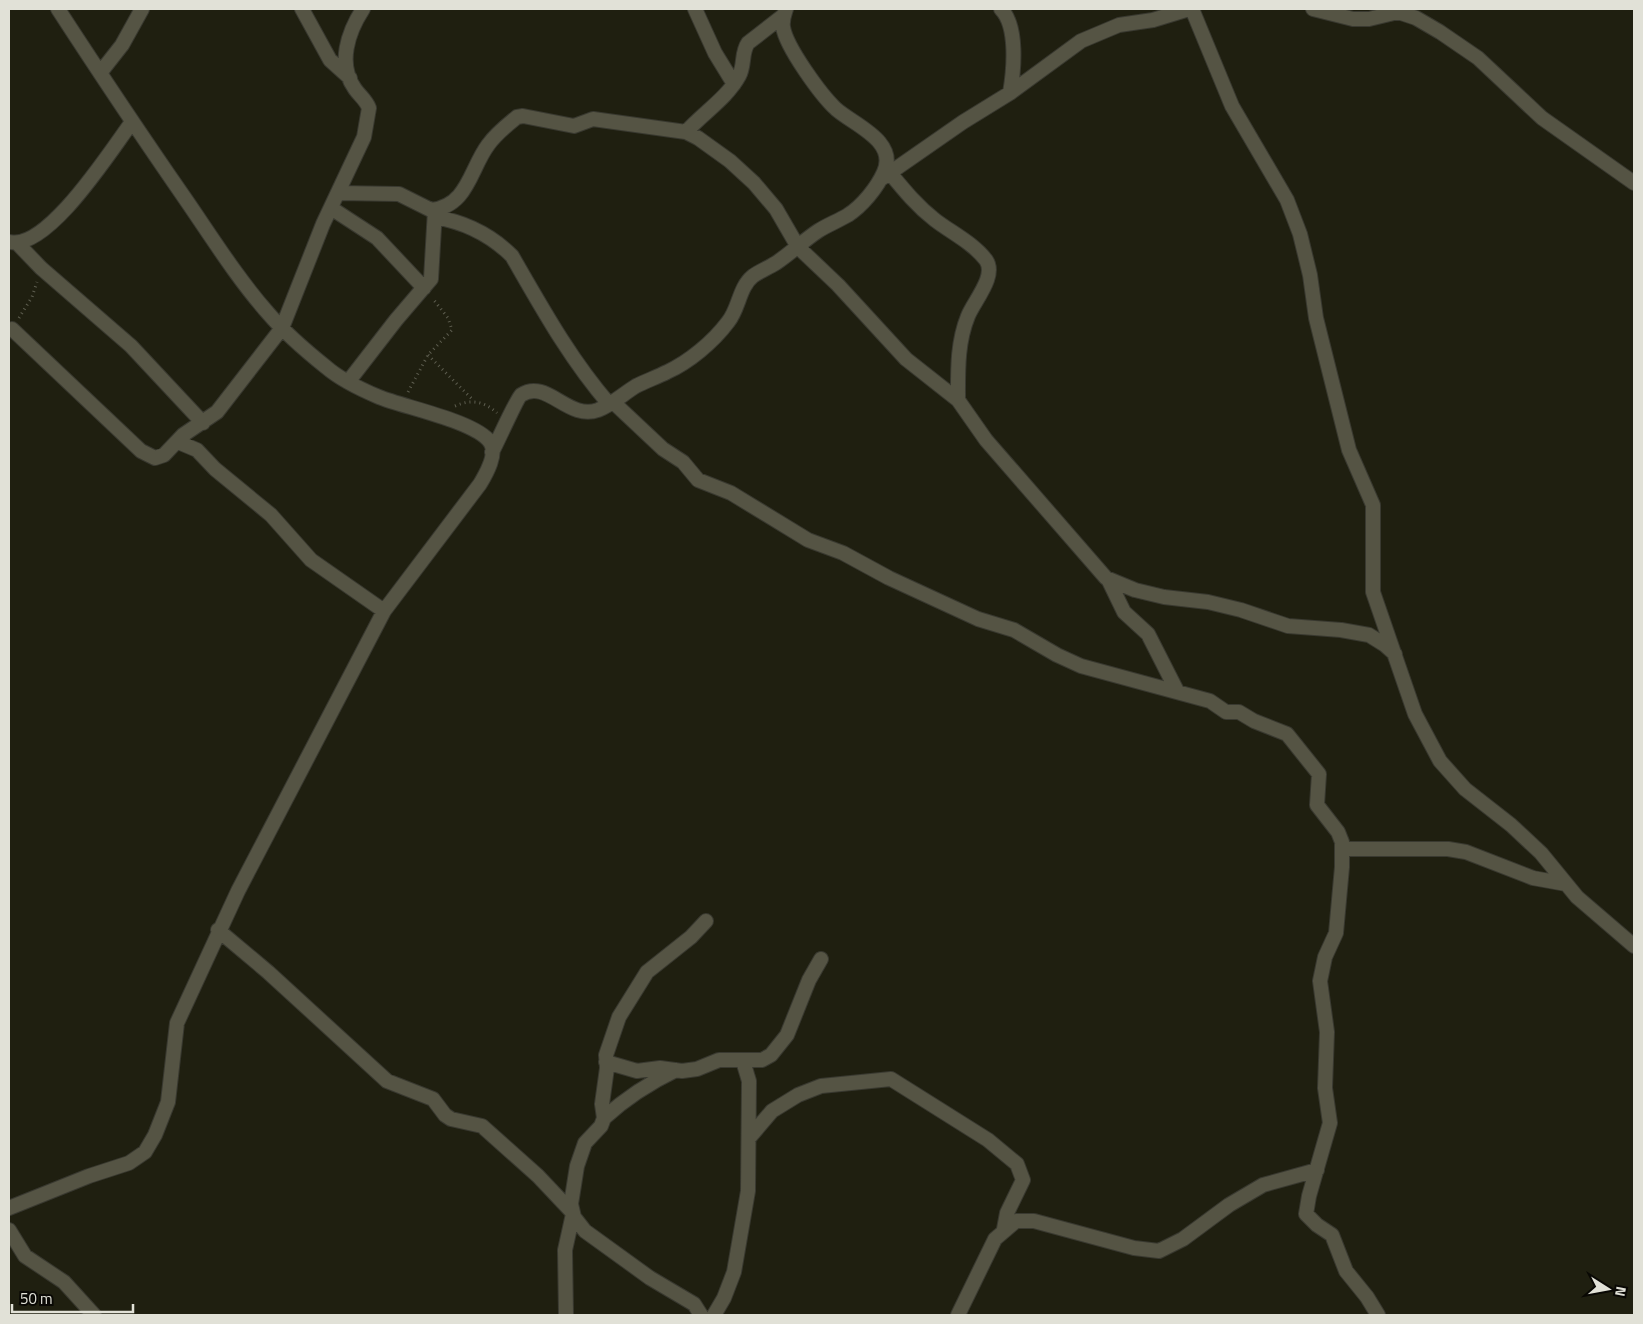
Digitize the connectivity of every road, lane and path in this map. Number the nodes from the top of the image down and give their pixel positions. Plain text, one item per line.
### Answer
1 (58, 9) edge
2 (142, 9) edge
3 (302, 9) edge
4 (363, 9) edge
5 (695, 9) edge
6 (1001, 9) edge
7 (1191, 9) edge
8 (1313, 9) edge
9 (785, 12) edge
10 (100, 73) junction
11 (350, 78) junction
12 (734, 84) junction
13 (1010, 93) junction
14 (132, 122) junction
15 (686, 132) junction
16 (884, 176) junction
17 (1634, 182) edge
18 (338, 193) junction
19 (331, 208) junction
20 (435, 213) junction
21 (13, 242) edge
22 (798, 247) junction
23 (42, 268) junction
24 (424, 288) junction
25 (282, 328) junction
26 (12, 329) joint
27 (428, 355) junction
28 (348, 382) junction
29 (958, 400) junction
30 (473, 401) junction
31 (611, 403) junction
32 (403, 404) junction
33 (441, 416) junction
34 (200, 425) junction
35 (506, 426) junction
36 (178, 442) junction
37 (197, 450) junction
38 (492, 452) junction
39 (1110, 581) junction
40 (384, 612) junction
41 (1395, 654) junction
42 (1177, 692) junction
43 (1342, 849) junction
44 (1566, 884) junction
45 (706, 921) dead end
46 (218, 930) junction
47 (1634, 946) edge
48 (821, 959) dead end
49 (743, 1061) junction
50 (606, 1062) junction
51 (676, 1070) junction
52 (604, 1118) junction
53 (749, 1138) junction
54 (1317, 1170) junction
55 (9, 1208) edge
56 (573, 1213) junction
57 (9, 1230) edge
58 (1004, 1230) junction
59 (94, 1315) edge
60 (566, 1315) edge
61 (701, 1315) edge
62 (714, 1315) edge
63 (958, 1315) edge
64 (1378, 1315) edge

1 - 10 street
2 - 10 street
3 - 11 street
4 - 11 street
5 - 12 street
6 - 13 street
7 - 13 street
7 - 41 street
8 - 17 street
9 - 12 street
9 - 16 street
10 - 14 street
11 - 18 street
12 - 15 street
13 - 16 street
14 - 21 street
14 - 25 street
15 - 20 street
15 - 22 street
16 - 22 street
16 - 29 street
18 - 19 street
18 - 20 street
19 - 24 street
19 - 25 street
20 - 24 street
20 - 31 street
21 - 23 street
22 - 29 street
22 - 31 street
23 - 26 path
23 - 34 street
24 - 27 path
24 - 28 street
25 - 28 street
25 - 34 street
26 - 36 street
27 - 30 path
27 - 32 path
28 - 32 street
29 - 39 street
30 - 33 path
30 - 35 path
31 - 35 street
31 - 42 street
32 - 33 street
33 - 38 street
34 - 36 street
34 - 37 street
35 - 38 street
36 - 37 street
37 - 40 street
38 - 40 street
39 - 41 street
39 - 42 street
40 - 46 street
41 - 44 street
42 - 43 street
43 - 44 street
43 - 54 street
44 - 47 street
45 - 50 street
46 - 55 street
46 - 56 street
48 - 49 street
49 - 51 street
49 - 53 street
50 - 51 street
50 - 52 street
51 - 52 street
52 - 56 street
53 - 58 street
53 - 62 street
54 - 58 street
54 - 64 street
56 - 60 street
56 - 61 street
57 - 59 street
58 - 63 street

